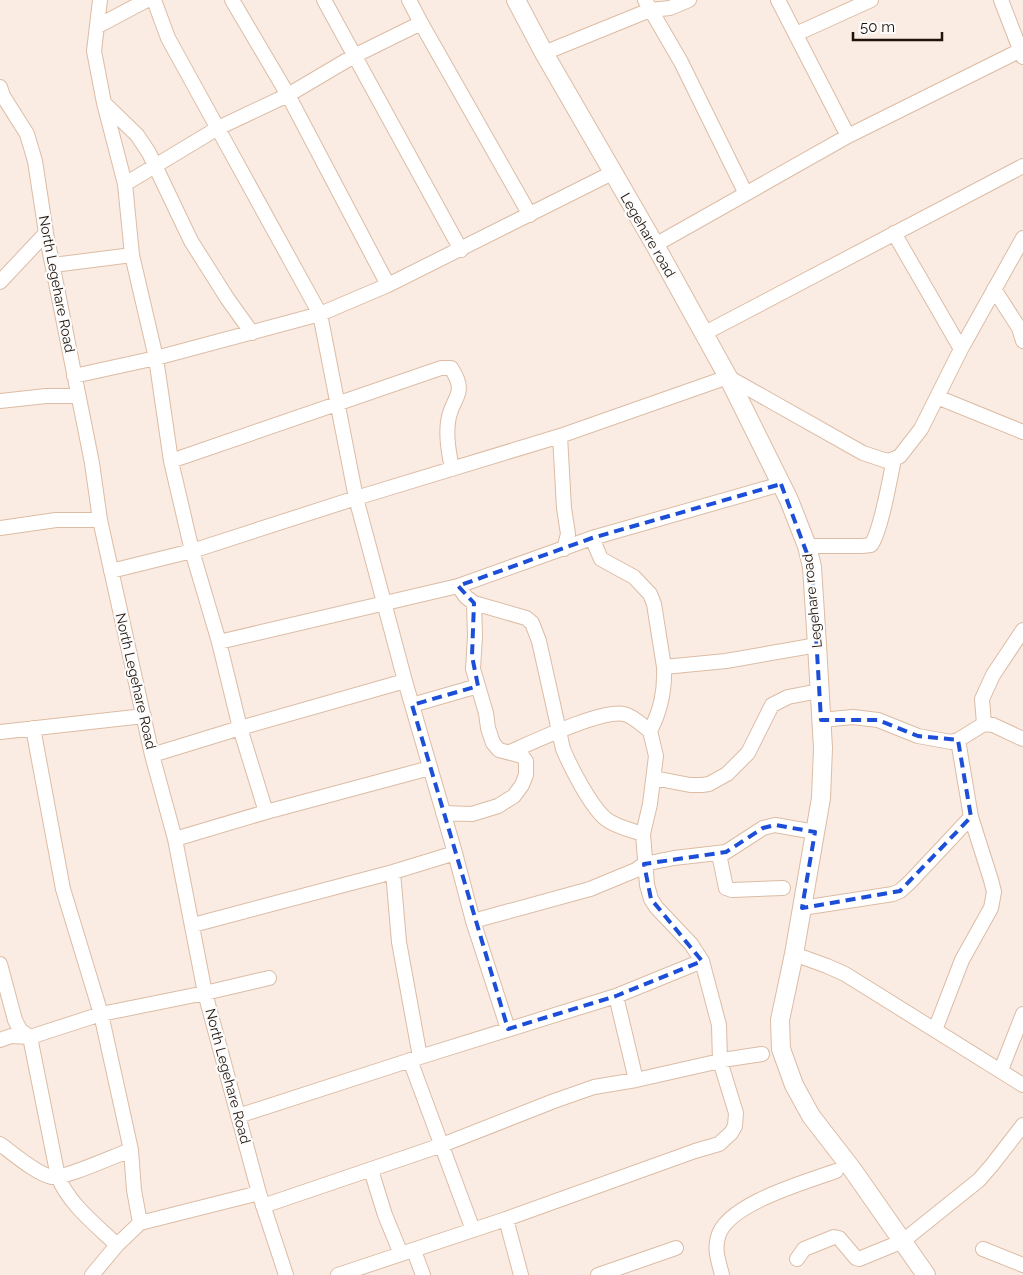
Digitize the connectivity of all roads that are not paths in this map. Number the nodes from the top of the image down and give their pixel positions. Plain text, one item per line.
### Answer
1 (100, 0) edge
2 (232, 0) edge
3 (324, 0) edge
4 (409, 0) edge
5 (516, 0) edge
6 (688, 0) edge
7 (778, 0) edge
8 (871, 0) edge
9 (1002, 0) edge
10 (156, 2) edge
11 (647, 5) edge
12 (421, 23) junction
13 (98, 26) junction
14 (796, 34) junction
15 (544, 53) junction
16 (1022, 53) edge
17 (354, 56) junction
18 (0, 88) edge
19 (288, 95) junction
20 (104, 104) junction
21 (218, 128) junction
22 (848, 136) junction
23 (1023, 166) edge
24 (155, 167) junction
25 (612, 173) junction
26 (125, 184) junction
27 (746, 192) junction
28 (530, 215) junction
29 (46, 233) junction
30 (894, 233) junction
31 (1021, 243) edge
32 (655, 245) junction
33 (461, 250) junction
34 (132, 255) junction
35 (53, 265) junction
36 (0, 282) edge
37 (388, 285) junction
38 (994, 289) junction
39 (320, 314) junction
40 (252, 333) junction
41 (703, 334) junction
42 (1023, 342) edge
43 (961, 349) junction
44 (156, 358) junction
45 (74, 376) junction
46 (728, 377) junction
47 (78, 396) junction
48 (937, 397) junction
49 (0, 401) edge
50 (338, 404) junction
51 (1023, 432) edge
52 (560, 436) junction
53 (894, 459) junction
54 (171, 462) junction
55 (452, 468) junction
56 (781, 484) junction
57 (356, 498) junction
58 (100, 520) junction
59 (0, 528) edge
60 (592, 538) junction
61 (807, 546) junction
62 (564, 549) junction
63 (192, 551) junction
64 (112, 571) junction
65 (458, 586) junction
66 (385, 603) junction
67 (474, 604) junction
68 (1023, 630) edge
69 (218, 642) junction
70 (817, 645) junction
71 (664, 667) junction
72 (405, 682) junction
73 (478, 686) junction
74 (819, 691) junction
75 (412, 705) junction
76 (144, 716) junction
77 (821, 720) junction
78 (984, 724) junction
79 (32, 728) junction
80 (240, 728) junction
81 (559, 731) junction
82 (650, 731) junction
83 (0, 732) edge
84 (1023, 739) edge
85 (958, 740) junction
86 (510, 752) junction
87 (152, 755) junction
88 (430, 768) junction
89 (654, 778) junction
90 (266, 812) junction
91 (443, 814) junction
92 (971, 817) junction
93 (815, 832) junction
94 (643, 834) junction
95 (175, 839) junction
96 (455, 853) junction
97 (719, 854) junction
98 (644, 864) junction
99 (393, 872) junction
100 (783, 888) dead end
101 (802, 908) junction
102 (473, 921) junction
103 (193, 925) junction
104 (794, 954) junction
105 (702, 961) junction
106 (0, 964) edge
107 (269, 978) dead end
108 (205, 993) junction
109 (616, 996) junction
110 (102, 1014) junction
111 (1023, 1014) edge
112 (508, 1029) junction
113 (935, 1030) junction
114 (30, 1037) junction
115 (0, 1040) edge
116 (762, 1054) dead end
117 (415, 1059) junction
118 (725, 1060) junction
119 (1001, 1070) junction
120 (636, 1080) junction
121 (1023, 1085) edge
122 (238, 1116) junction
123 (1023, 1125) edge
124 (0, 1144) edge
125 (442, 1146) junction
126 (131, 1150) junction
127 (845, 1168) junction
128 (371, 1170) junction
129 (58, 1177) junction
130 (261, 1199) junction
131 (506, 1219) junction
132 (140, 1223) junction
133 (473, 1230) junction
134 (903, 1242) junction
135 (118, 1245) junction
136 (676, 1248) dead end
137 (983, 1250) dead end
138 (407, 1253) junction
139 (797, 1259) dead end
140 (1023, 1266) edge
141 (92, 1275) edge
142 (286, 1275) edge
143 (338, 1275) edge
144 (423, 1275) edge
145 (521, 1275) edge
146 (598, 1275) edge
147 (722, 1275) edge
148 (926, 1275) edge

1 - 13 street
2 - 19 street
3 - 17 street
4 - 12 street
5 - 15 main road, Legehare road
6 - 11 street
7 - 14 street
8 - 14 street
9 - 16 street
10 - 13 street
10 - 21 street
11 - 15 street
11 - 27 street
12 - 17 street
12 - 28 street
13 - 20 street
14 - 22 street
15 - 25 main road, Legehare road
16 - 22 street
17 - 19 street
17 - 33 street
18 - 29 street, North Legehare Road
19 - 21 street
19 - 37 street
20 - 24 street
20 - 26 street
21 - 24 street
21 - 39 street
22 - 27 street
23 - 30 street
24 - 26 street
24 - 40 street
25 - 28 street
25 - 32 main road, Legehare road
26 - 34 street
27 - 32 street
28 - 33 street
29 - 35 street, North Legehare Road
29 - 36 street
30 - 41 street
30 - 43 street
31 - 38 street
32 - 41 main road, Legehare road
33 - 37 street
34 - 35 street
34 - 44 street
35 - 45 street, North Legehare Road
37 - 39 street
38 - 42 street
38 - 43 street
39 - 40 street
39 - 50 street
40 - 44 street
41 - 46 main road, Legehare road
43 - 48 street
44 - 45 street
44 - 54 street
45 - 47 street, North Legehare Road
46 - 52 street
46 - 53 street
46 - 56 main road, Legehare road
47 - 49 street
47 - 58 street, North Legehare Road
48 - 51 street
48 - 53 street
50 - 54 street
50 - 55 street
50 - 57 street
52 - 55 street
52 - 62 street
53 - 61 street
54 - 63 street
55 - 57 street
56 - 60 street
56 - 61 main road, Legehare road
57 - 63 street
57 - 66 street
58 - 59 street
58 - 64 street, North Legehare Road
60 - 62 street
60 - 71 street
61 - 70 main road, Legehare road
62 - 65 street
63 - 64 street
63 - 69 street
64 - 76 street, North Legehare Road
65 - 66 street
65 - 67 street
66 - 69 street
66 - 72 street
67 - 73 street
67 - 81 street
68 - 78 street
69 - 80 street
70 - 71 street
70 - 74 main road, Legehare road
71 - 82 street
72 - 75 street
72 - 80 street
73 - 75 street
73 - 86 street
74 - 77 main road, Legehare road
74 - 89 street
75 - 88 street
76 - 79 street
76 - 87 street, North Legehare Road
77 - 85 street
77 - 93 main road, Legehare road
78 - 84 street
78 - 85 street
79 - 83 street
79 - 110 street
80 - 87 street
80 - 90 street
81 - 82 street
81 - 86 street
81 - 94 street
82 - 89 street
85 - 92 street
86 - 91 street
87 - 95 street, North Legehare Road
88 - 90 street
88 - 91 street
89 - 94 street
90 - 95 street
91 - 96 street
92 - 101 street
92 - 113 street
93 - 97 street
93 - 101 main road, Legehare road
94 - 98 street
95 - 103 street, North Legehare Road
96 - 99 street
96 - 102 street
97 - 98 street
97 - 100 street
98 - 102 street
98 - 105 street
99 - 103 street
99 - 117 street
101 - 104 main road, Legehare road
102 - 112 street
103 - 108 street, North Legehare Road
104 - 113 street
104 - 127 main road, Legehare road
105 - 109 street
105 - 118 street
106 - 114 street
107 - 108 street
108 - 110 street
108 - 122 street, North Legehare Road
109 - 112 street
109 - 120 street
110 - 114 street
110 - 126 street
111 - 119 street
112 - 117 street
113 - 119 street
114 - 115 street
114 - 129 street
116 - 118 street
117 - 122 street
117 - 125 street
118 - 120 street
118 - 131 street
119 - 121 street
120 - 125 street
122 - 130 street, North Legehare Road
123 - 134 street
124 - 129 street
125 - 128 street
125 - 133 street
126 - 129 street
126 - 132 street
127 - 134 main road
127 - 147 street
128 - 130 street
128 - 138 street
129 - 135 street
130 - 132 street
130 - 142 street, North Legehare Road
131 - 133 street
131 - 145 street
132 - 135 street
133 - 138 street
134 - 139 street
134 - 148 main road
135 - 141 street
136 - 146 street
137 - 140 street
138 - 143 street
138 - 144 street

